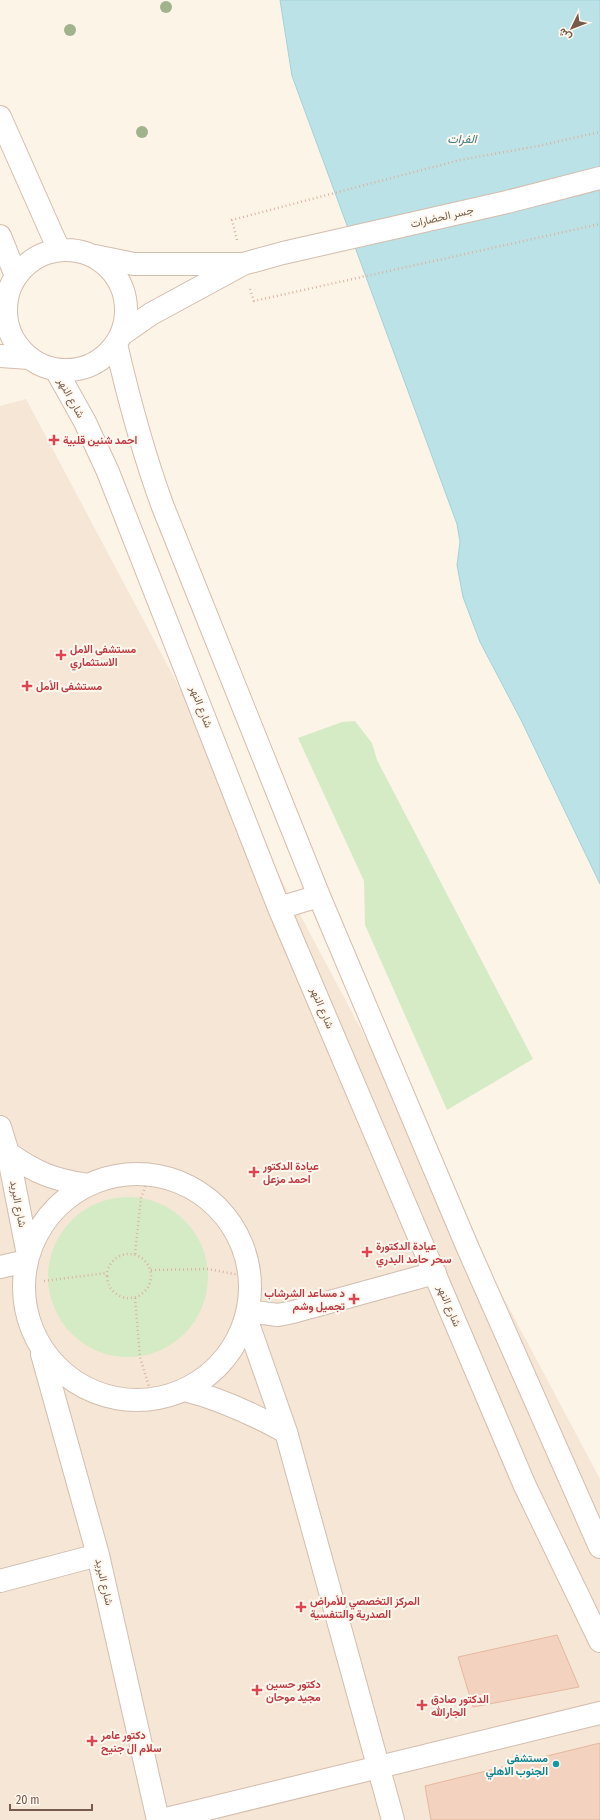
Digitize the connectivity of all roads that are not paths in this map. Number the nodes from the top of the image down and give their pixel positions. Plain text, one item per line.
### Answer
1 (0, 117) edge
2 (600, 178) edge
3 (0, 236) edge
4 (59, 250) junction
5 (92, 256) junction
6 (243, 264) junction
7 (8, 288) edge
8 (119, 340) junction
9 (0, 356) edge
10 (29, 358) junction
11 (56, 370) junction
12 (319, 896) junction
13 (279, 908) junction
14 (0, 1127) edge
15 (8, 1153) junction
16 (88, 1185) junction
17 (27, 1258) junction
18 (0, 1267) edge
19 (435, 1273) junction
20 (247, 1314) junction
21 (40, 1346) junction
22 (185, 1390) junction
23 (286, 1432) junction
24 (600, 1547) edge
25 (98, 1555) junction
26 (0, 1581) edge
27 (600, 1641) edge
28 (600, 1713) edge
29 (379, 1766) junction
30 (158, 1820) edge
31 (162, 1820) edge
32 (393, 1820) edge

1 - 4 main road
2 - 6 main road, جسر الحضارات
3 - 7 main road
4 - 5 main road
4 - 7 main road
5 - 6 main road
5 - 8 main road
6 - 8 main road
7 - 10 main road
8 - 11 main road
8 - 12 main road
9 - 10 main road
10 - 11 main road
11 - 13 main road, شارع النهر
12 - 13 main road
12 - 24 main road
13 - 19 main road, شارع النهر
14 - 15 main road, شارع البريد
15 - 16 main road, شارع البريد
15 - 17 main road, شارع البريد
16 - 17 main road
16 - 20 main road
17 - 18 main road
17 - 21 main road
19 - 20 main road
19 - 27 main road, شارع النهر
20 - 22 main road
20 - 23 main road
21 - 22 main road
21 - 25 main road, شارع البريد
22 - 23 main road
23 - 29 main road
25 - 26 main road
25 - 30 main road, شارع البريد
28 - 29 main road
29 - 31 main road
29 - 32 main road

